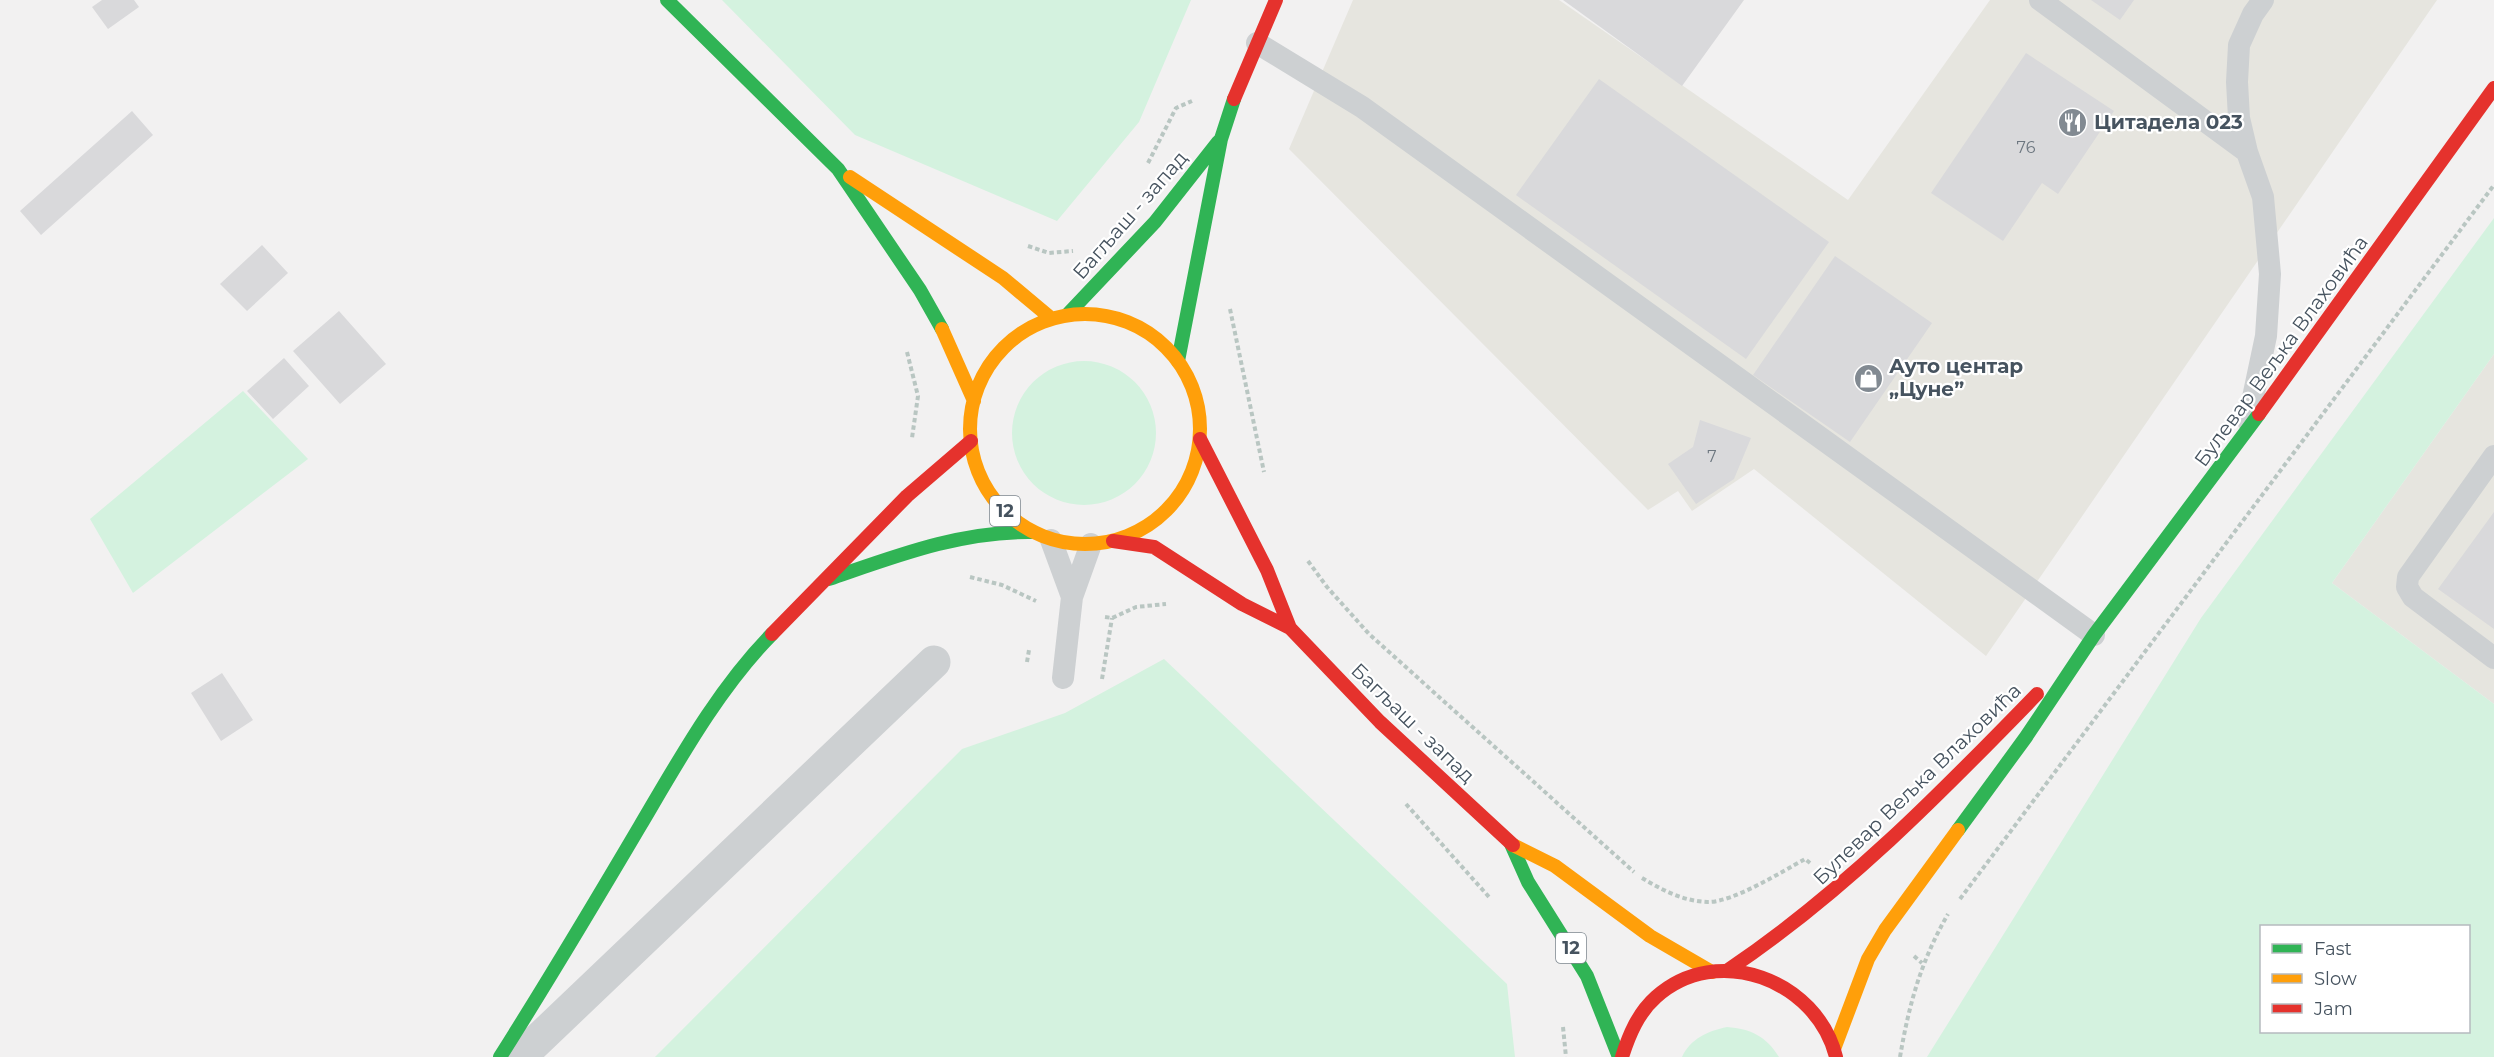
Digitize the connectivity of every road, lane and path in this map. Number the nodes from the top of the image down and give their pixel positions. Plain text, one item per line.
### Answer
1 (667, 0) edge
2 (1276, 0) edge
3 (2040, 0) edge
4 (2263, 0) edge
5 (1257, 43) junction
6 (1240, 82) junction
7 (2494, 88) edge
8 (1221, 139) junction
9 (2247, 152) junction
10 (1146, 168) dead end
11 (838, 169) junction
12 (2494, 184) edge
13 (1018, 242) dead end
14 (1081, 247) dead end
15 (1229, 297) dead end
16 (1067, 315) junction
17 (1052, 319) junction
18 (905, 345) dead end
19 (1178, 361) junction
20 (974, 401) junction
21 (2245, 434) junction
22 (1200, 439) junction
23 (971, 441) junction
24 (911, 442) dead end
25 (2494, 456) edge
26 (1264, 475) dead end
27 (1041, 536) junction
28 (1102, 543) junction
29 (1306, 558) dead end
30 (960, 574) dead end
31 (822, 581) junction
32 (1072, 597) junction
33 (1037, 602) dead end
34 (1171, 604) dead end
35 (1290, 628) junction
36 (2094, 635) junction
37 (2494, 658) edge
38 (934, 662) dead end
39 (1063, 678) dead end
40 (1102, 679) dead end
41 (1405, 802) dead end
42 (1511, 844) junction
43 (1805, 859) dead end
44 (1495, 903) dead end
45 (1728, 970) junction
46 (1712, 972) junction
47 (1559, 1017) dead end
48 (1835, 1053) edge
49 (500, 1057) edge
50 (520, 1057) edge
51 (1566, 1057) edge
52 (1620, 1057) edge
53 (1900, 1057) edge

1 - 11 main road, 12
2 - 5 main road, Багљаш - запад
3 - 9 lane
4 - 9 lane
5 - 6 main road, Багљаш - запад
5 - 36 lane
6 - 8 main road, Багљаш - запад
6 - 10 path
7 - 21 main road, Булевар Вељка Влаховића
8 - 16 main road, Багљаш - запад
8 - 19 main road, Багљаш - запад
9 - 21 lane
11 - 17 main road, 12
11 - 20 main road, 12
12 - 53 path
13 - 14 path
15 - 26 path
16 - 17 main road, 12
16 - 19 main road, 12
17 - 20 main road, 12
18 - 24 path
19 - 22 main road, 12
20 - 23 main road, 12
21 - 36 main road, Булевар Вељка Влаховића
22 - 28 main road, 12
22 - 35 main road, Багљаш - запад / 12
23 - 27 main road, 12
23 - 31 main road
25 - 37 lane
27 - 28 main road, 12
27 - 31 main road
27 - 32 lane
28 - 32 lane
28 - 35 main road, Багљаш - запад / 12
29 - 43 path
30 - 33 path
31 - 49 main road
32 - 39 lane
34 - 40 path
35 - 42 main road, Багљаш - запад / 12
36 - 45 main road, Булевар Вељка Влаховића
36 - 48 main road, Булевар Вељка Влаховића
38 - 50 street
41 - 44 path
42 - 46 main road, Багљаш - запад / 12
42 - 52 main road, Багљаш - запад / 12
45 - 46 main road, 12
45 - 48 main road, 12
46 - 52 main road, 12
47 - 51 path

